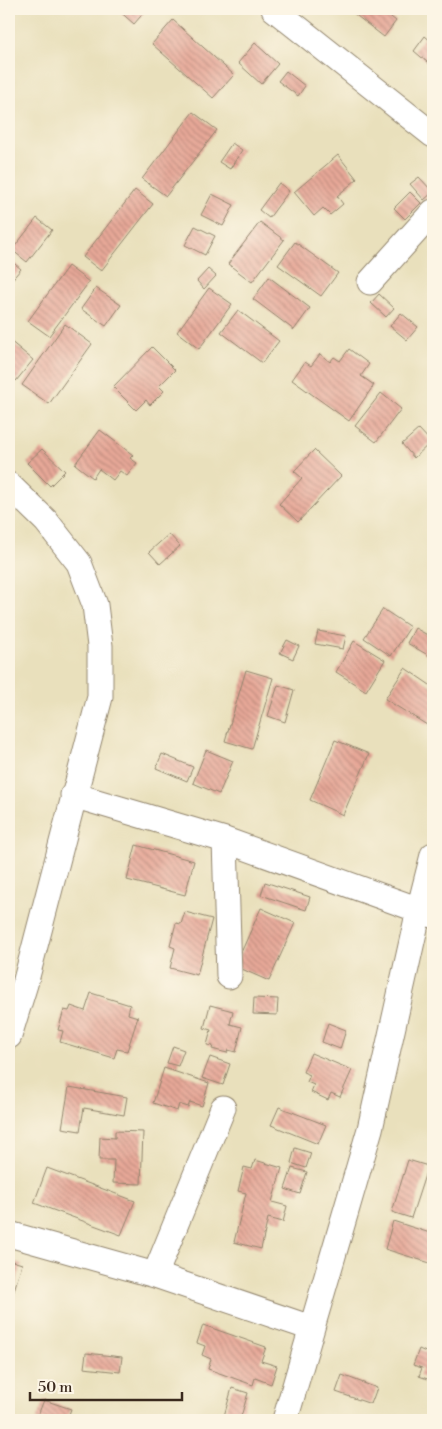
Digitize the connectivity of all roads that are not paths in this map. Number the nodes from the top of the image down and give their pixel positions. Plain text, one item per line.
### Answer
1 (274, 9) edge
2 (433, 135) edge
3 (433, 212) edge
4 (370, 282) dead end
5 (9, 486) edge
6 (73, 795) junction
7 (225, 840) junction
8 (433, 855) edge
9 (426, 912) edge
10 (229, 976) dead end
11 (9, 1036) edge
12 (223, 1108) dead end
13 (9, 1234) edge
14 (155, 1275) junction
15 (311, 1328) junction
16 (284, 1420) edge

1 - 2 street
3 - 4 street
5 - 6 street
6 - 7 street
6 - 11 street
7 - 9 street
7 - 10 street
8 - 9 street
9 - 15 street
12 - 14 street
13 - 14 street
14 - 15 street
15 - 16 street

